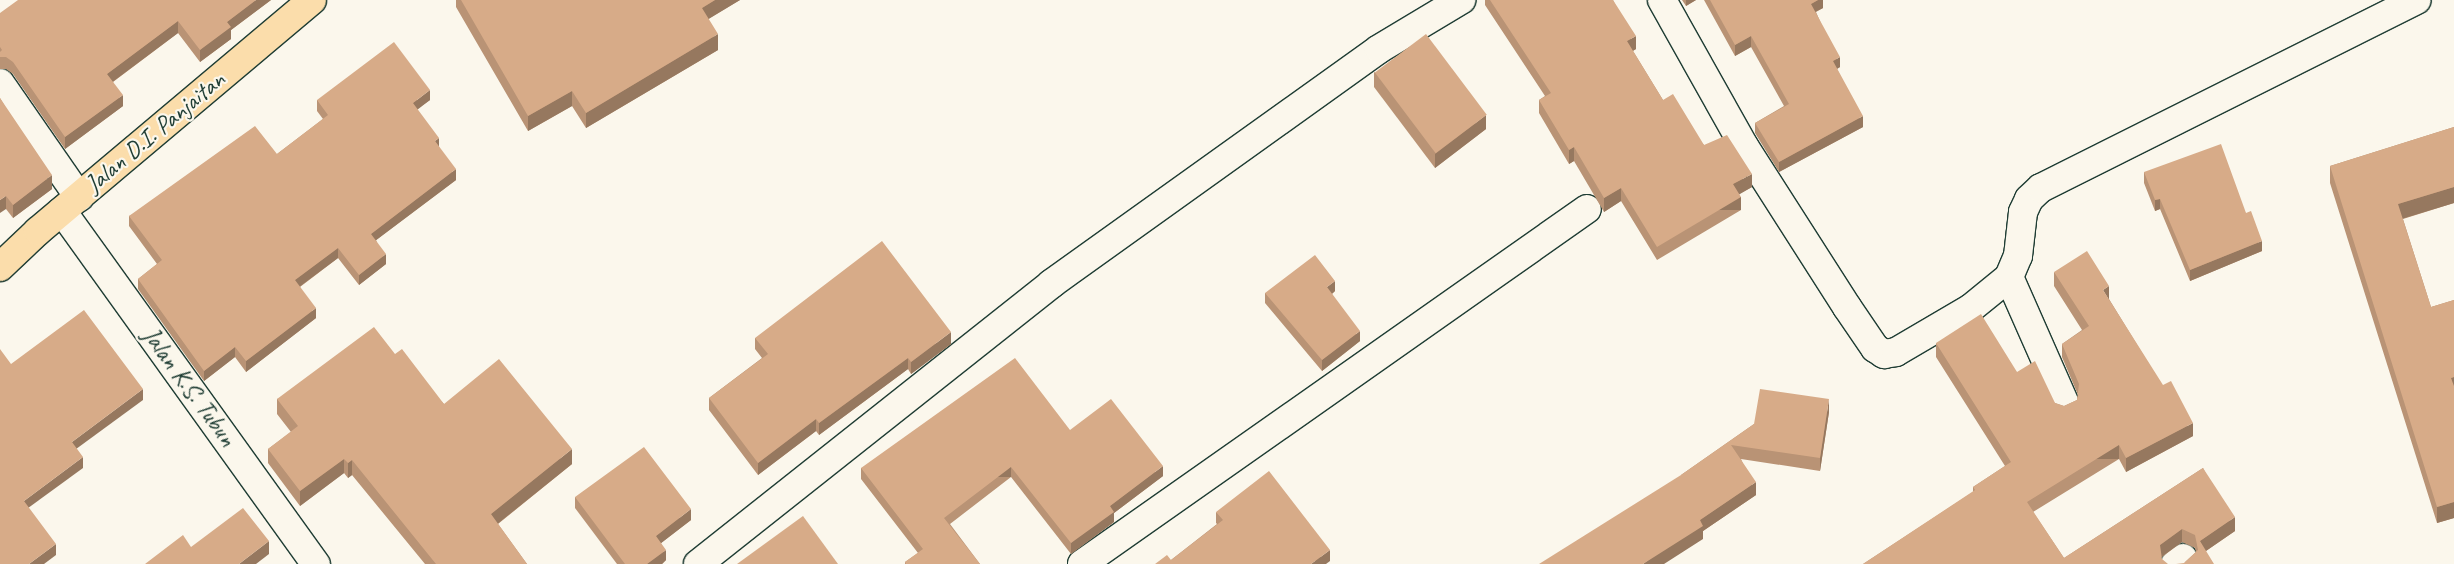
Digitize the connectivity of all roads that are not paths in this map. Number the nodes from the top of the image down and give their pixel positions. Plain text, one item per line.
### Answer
1 (312, 0) edge
2 (1460, 0) edge
3 (1662, 0) edge
4 (2418, 0) edge
5 (0, 83) edge
6 (71, 204) junction
7 (1586, 209) dead end
8 (0, 267) edge
9 (2010, 277) junction
10 (2065, 404) edge
11 (316, 564) edge
12 (698, 564) edge
13 (1082, 564) edge

1 - 6 highway, Jalan D.I. Panjaitan
2 - 12 street
3 - 9 street
4 - 9 street
5 - 6 street, Jalan K.S. Tubun
6 - 8 highway, Jalan D.I. Panjaitan
6 - 11 street, Jalan K.S. Tubun
7 - 13 street
9 - 10 street

